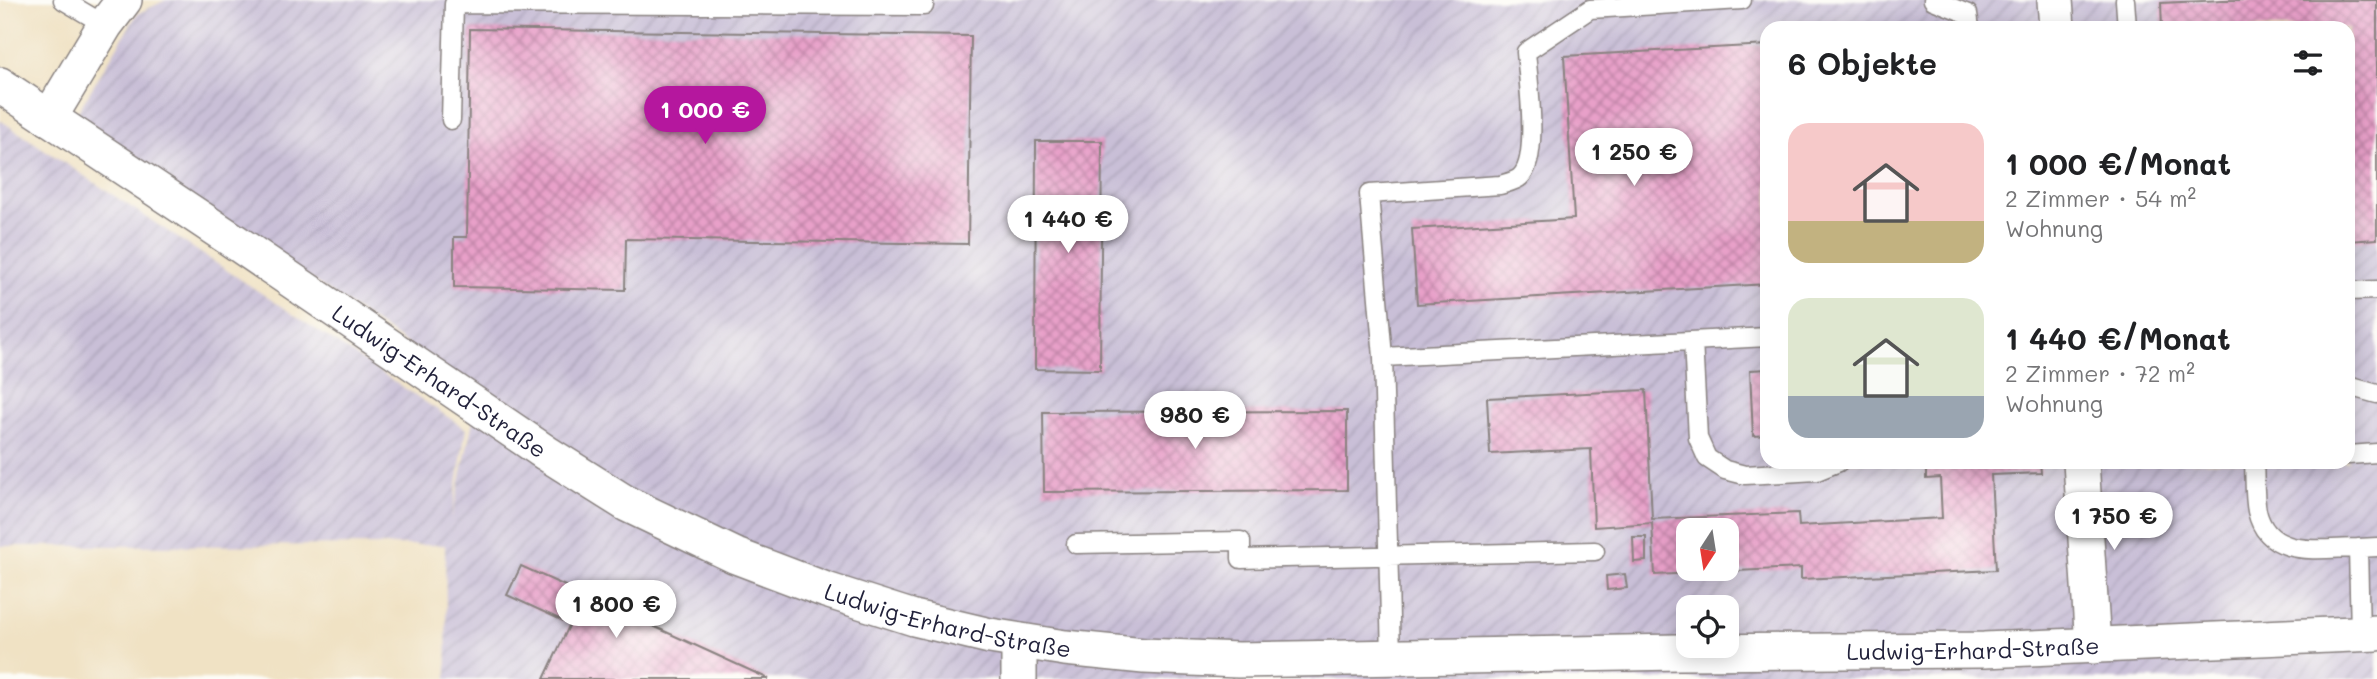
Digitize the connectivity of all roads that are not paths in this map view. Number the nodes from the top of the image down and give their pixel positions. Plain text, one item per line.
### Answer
1 (63, 0) edge
2 (924, 0) edge
3 (1742, 0) edge
4 (1933, 0) edge
5 (2055, 0) edge
6 (2125, 0) edge
7 (456, 2) edge
8 (114, 12) edge
9 (1969, 21) edge
10 (2056, 21) edge
11 (2126, 21) edge
12 (0, 85) edge
13 (49, 118) junction
14 (451, 120) dead end
15 (2377, 290) edge
16 (2355, 291) edge
17 (1760, 337) edge
18 (1693, 341) junction
19 (1383, 358) junction
20 (2355, 388) edge
21 (2377, 394) edge
22 (2377, 453) edge
23 (2355, 455) edge
24 (1822, 469) edge
25 (2081, 469) edge
26 (2254, 469) edge
27 (1076, 544) dead end
28 (2377, 547) edge
29 (2358, 548) junction
30 (1595, 551) dead end
31 (1388, 555) junction
32 (2369, 633) edge
33 (1018, 641) junction
34 (2093, 646) junction
35 (1391, 656) junction
36 (1679, 665) edge
37 (1019, 679) edge

1 - 8 lane
2 - 7 lane
3 - 19 lane
4 - 9 lane
5 - 10 street
6 - 11 lane
7 - 14 lane
8 - 13 street
12 - 13 street, Ludwig-Erhard-Straße
13 - 33 street, Ludwig-Erhard-Straße
15 - 16 lane
17 - 18 lane
18 - 19 lane
18 - 24 lane
19 - 31 lane
20 - 21 lane
22 - 23 lane
25 - 34 street
26 - 29 lane
27 - 31 lane
28 - 29 lane
29 - 32 lane
30 - 31 lane
31 - 35 lane
32 - 34 street, Ludwig-Erhard-Straße
33 - 35 street, Ludwig-Erhard-Straße
33 - 37 street
34 - 36 street, Ludwig-Erhard-Straße
35 - 36 street, Ludwig-Erhard-Straße

